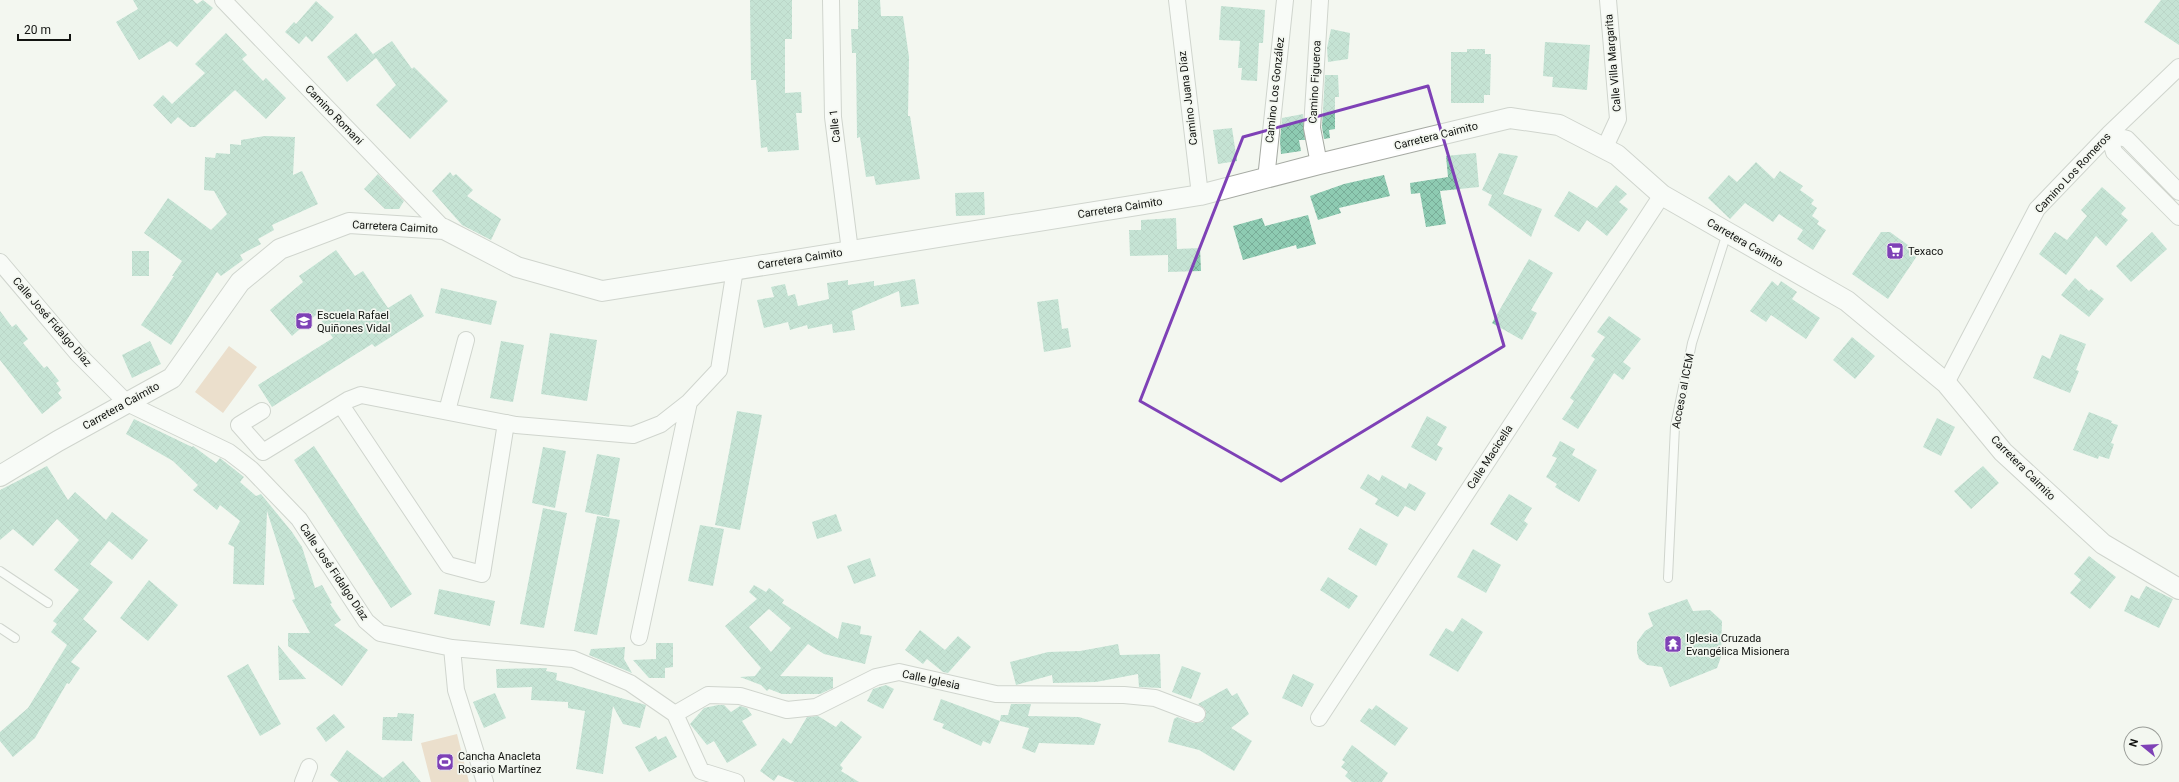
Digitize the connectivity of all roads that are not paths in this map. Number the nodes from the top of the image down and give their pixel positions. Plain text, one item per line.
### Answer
1 (223, 0) edge
2 (831, 0) edge
3 (1177, 0) edge
4 (1285, 0) edge
5 (1320, 0) edge
6 (1608, 0) edge
7 (2179, 67) edge
8 (2109, 134) junction
9 (1605, 147) junction
10 (1319, 164) junction
11 (1266, 179) junction
12 (2179, 192) edge
13 (1200, 195) junction
14 (1662, 195) junction
15 (2179, 218) edge
16 (444, 230) junction
17 (1728, 233) junction
18 (850, 251) junction
19 (0, 262) edge
20 (735, 269) junction
21 (466, 340) dead end
22 (1946, 383) junction
23 (689, 402) junction
24 (127, 403) junction
25 (341, 405) junction
26 (262, 411) dead end
27 (447, 411) junction
28 (506, 423) junction
29 (0, 476) edge
30 (0, 571) edge
31 (1668, 578) dead end
32 (2179, 589) edge
33 (48, 603) dead end
34 (0, 628) edge
35 (639, 637) dead end
36 (15, 638) dead end
37 (452, 648) junction
38 (675, 714) junction
39 (1197, 714) dead end
40 (1319, 718) dead end
41 (309, 767) dead end
42 (701, 777) edge
43 (303, 782) edge
44 (484, 782) edge
45 (736, 782) edge

1 - 16 street, Camino Romani
2 - 18 street, Calle 1
3 - 13 street, Camino Juana Díaz
4 - 11 street, Camino Los González
5 - 10 street, Camino Figueroa
6 - 9 street, Calle Villa Margarita
7 - 8 street, Camino Los Romeros
8 - 12 street
8 - 15 street
8 - 22 street, Camino Los Romeros
9 - 10 street, Carretera Caimito
9 - 14 street, Carretera Caimito
10 - 11 street, Carretera Caimito
11 - 13 street, Carretera Caimito
13 - 18 street, Carretera Caimito
14 - 17 street, Carretera Caimito
14 - 40 street, Calle Macicella
16 - 20 street, Carretera Caimito
16 - 24 street, Carretera Caimito
17 - 22 street, Carretera Caimito
17 - 31 lane, Acceso al ICEM
18 - 20 street, Carretera Caimito
19 - 24 street, Calle José Fidalgo Díaz
20 - 23 street
21 - 27 street
22 - 32 street, Carretera Caimito
23 - 28 street
23 - 35 street
24 - 29 street, Carretera Caimito
24 - 37 street, Calle José Fidalgo Díaz
25 - 26 street
25 - 27 street
25 - 28 street
27 - 28 street
30 - 33 lane
34 - 36 lane
37 - 38 street, Calle José Fidalgo Díaz
37 - 44 street
38 - 39 street, Calle Iglesia
38 - 42 street
41 - 43 street
42 - 45 street

